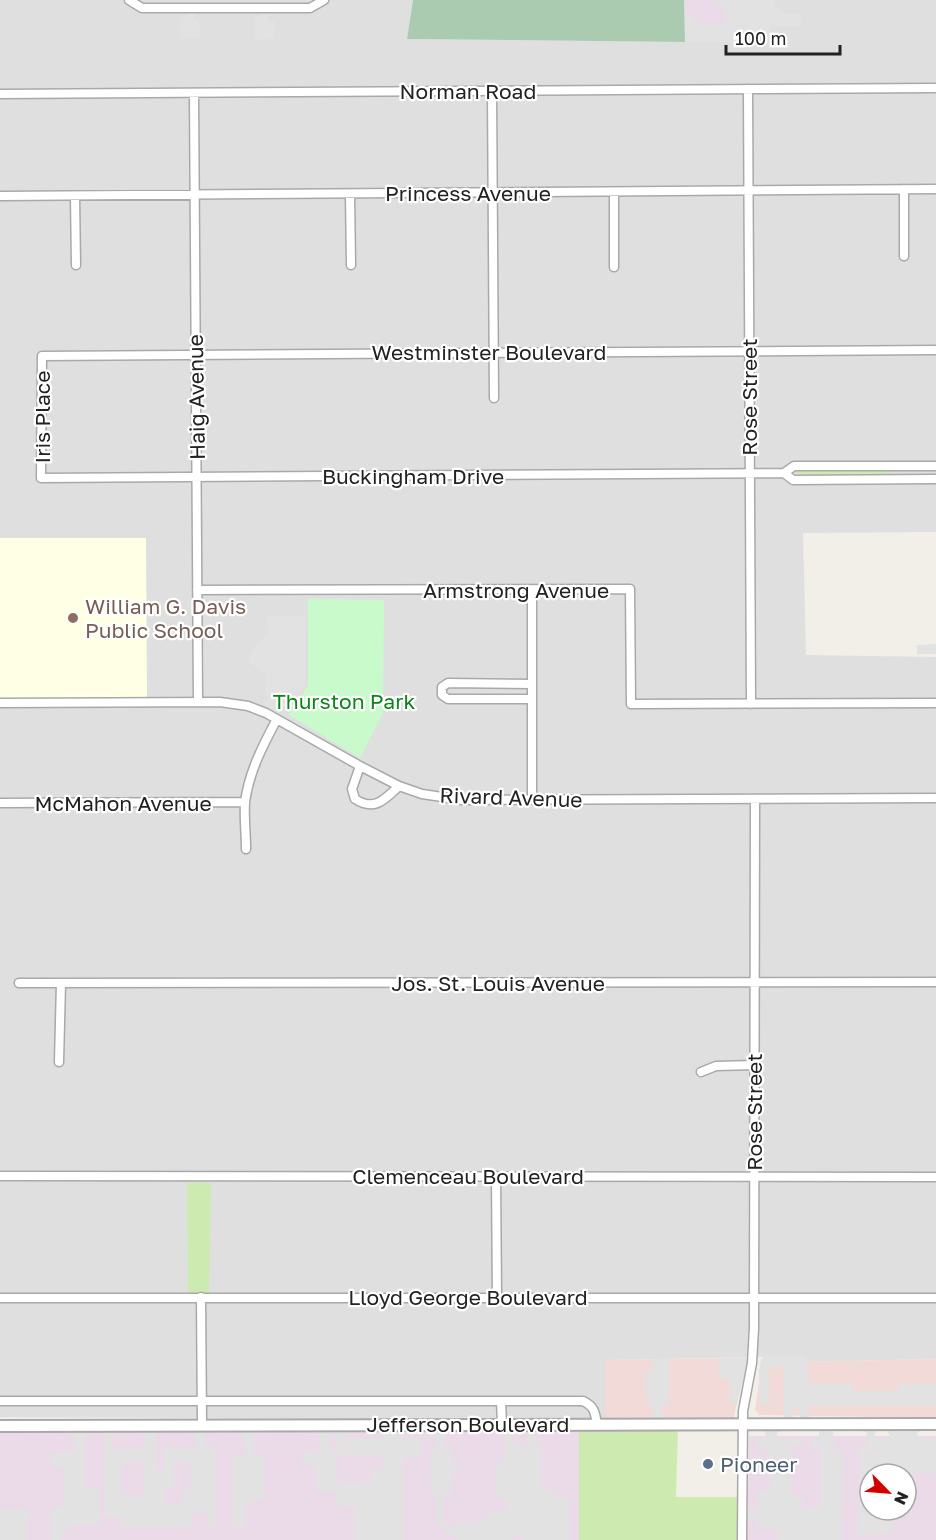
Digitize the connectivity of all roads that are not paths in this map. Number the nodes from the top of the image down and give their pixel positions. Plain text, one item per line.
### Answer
1 (129, 0) edge
2 (324, 0) edge
3 (936, 88) edge
4 (748, 90) junction
5 (492, 91) junction
6 (194, 93) junction
7 (0, 94) edge
8 (904, 189) junction
9 (936, 189) edge
10 (749, 190) junction
11 (493, 192) junction
12 (614, 192) junction
13 (350, 194) junction
14 (194, 195) junction
15 (0, 196) edge
16 (75, 196) junction
17 (904, 256) dead end
18 (76, 265) dead end
19 (351, 265) dead end
20 (614, 267) dead end
21 (936, 350) edge
22 (749, 351) junction
23 (494, 352) junction
24 (195, 354) junction
25 (42, 356) joint
26 (494, 398) dead end
27 (936, 466) edge
28 (750, 473) junction
29 (784, 473) junction
30 (197, 477) junction
31 (41, 478) joint
32 (936, 479) edge
33 (197, 590) junction
34 (532, 590) junction
35 (532, 684) junction
36 (532, 699) junction
37 (198, 701) junction
38 (0, 703) edge
39 (936, 703) edge
40 (751, 704) junction
41 (277, 719) junction
42 (360, 766) junction
43 (399, 786) junction
44 (936, 798) edge
45 (755, 799) junction
46 (532, 800) junction
47 (245, 802) junction
48 (0, 803) edge
49 (246, 849) dead end
50 (754, 982) junction
51 (936, 982) edge
52 (19, 983) dead end
53 (61, 983) junction
54 (59, 1062) dead end
55 (754, 1065) junction
56 (701, 1072) dead end
57 (0, 1176) edge
58 (496, 1176) junction
59 (754, 1177) junction
60 (936, 1177) edge
61 (497, 1297) junction
62 (754, 1297) junction
63 (0, 1298) edge
64 (201, 1298) junction
65 (936, 1298) edge
66 (0, 1401) edge
67 (202, 1401) junction
68 (501, 1401) junction
69 (502, 1424) junction
70 (597, 1424) junction
71 (743, 1424) junction
72 (936, 1424) edge
73 (202, 1425) junction
74 (0, 1426) edge
75 (742, 1540) edge

1 - 2 street
3 - 4 street, Norman Road
4 - 5 street, Norman Road
4 - 10 street, Rose Street
5 - 6 street, Norman Road
5 - 11 street
6 - 7 street, Norman Road
6 - 14 street, Haig Avenue
8 - 9 street, Princess Avenue
8 - 10 street, Princess Avenue
8 - 17 street
10 - 12 street, Princess Avenue
10 - 22 street, Rose Street
11 - 12 street, Princess Avenue
11 - 13 street, Princess Avenue
11 - 23 street
12 - 20 street
13 - 14 street, Princess Avenue
13 - 19 street
14 - 16 street, Princess Avenue
14 - 24 street, Haig Avenue
15 - 16 street, Princess Avenue
16 - 18 street
21 - 22 street, Westminster Boulevard
22 - 23 street, Westminster Boulevard
22 - 28 street, Rose Street
23 - 24 street, Westminster Boulevard
23 - 26 street
24 - 25 street, Westminster Boulevard
24 - 30 street, Haig Avenue
25 - 31 street, Iris Place
27 - 29 street, Buckingham Drive
28 - 29 street, Buckingham Drive
28 - 30 street, Buckingham Drive
28 - 40 street, Rose Street
29 - 32 street, Buckingham Drive
30 - 31 street, Buckingham Drive
30 - 33 street, Haig Avenue
33 - 34 street, Armstrong Avenue
33 - 37 street, Haig Avenue
34 - 35 street
34 - 40 street, Armstrong Avenue
35 - 36 street
35 - 36 street
36 - 46 street
37 - 38 street, Rivard Avenue
37 - 41 street, Rivard Avenue
39 - 40 street, Armstrong Avenue
41 - 42 street, Rivard Avenue
41 - 47 street
42 - 43 street, Rivard Avenue
42 - 43 street
43 - 46 street, Rivard Avenue
44 - 45 street, Rivard Avenue
45 - 46 street, Rivard Avenue
45 - 50 street, Rose Street
47 - 48 street, McMahon Avenue
47 - 49 street
50 - 51 street, Jos. St. Louis Avenue
50 - 53 street, Jos. St. Louis Avenue
50 - 55 street, Rose Street
52 - 53 street, Jos. St. Louis Avenue
53 - 54 street
55 - 56 street
55 - 59 street, Rose Street
57 - 58 street, Clemenceau Boulevard
58 - 59 street, Clemenceau Boulevard
58 - 61 street
59 - 60 street, Clemenceau Boulevard
59 - 62 street, Rose Street
61 - 62 street, Lloyd George Boulevard
61 - 64 street, Lloyd George Boulevard
62 - 65 street, Lloyd George Boulevard
62 - 71 street, Rose Street
63 - 64 street, Lloyd George Boulevard
64 - 67 street
66 - 67 street
67 - 68 street
67 - 73 street
68 - 69 street
68 - 70 street
69 - 70 street, Jefferson Boulevard
69 - 73 street, Jefferson Boulevard
70 - 71 street, Jefferson Boulevard
71 - 72 street, Jefferson Boulevard
71 - 75 street, Rose Street
73 - 74 street, Jefferson Boulevard

